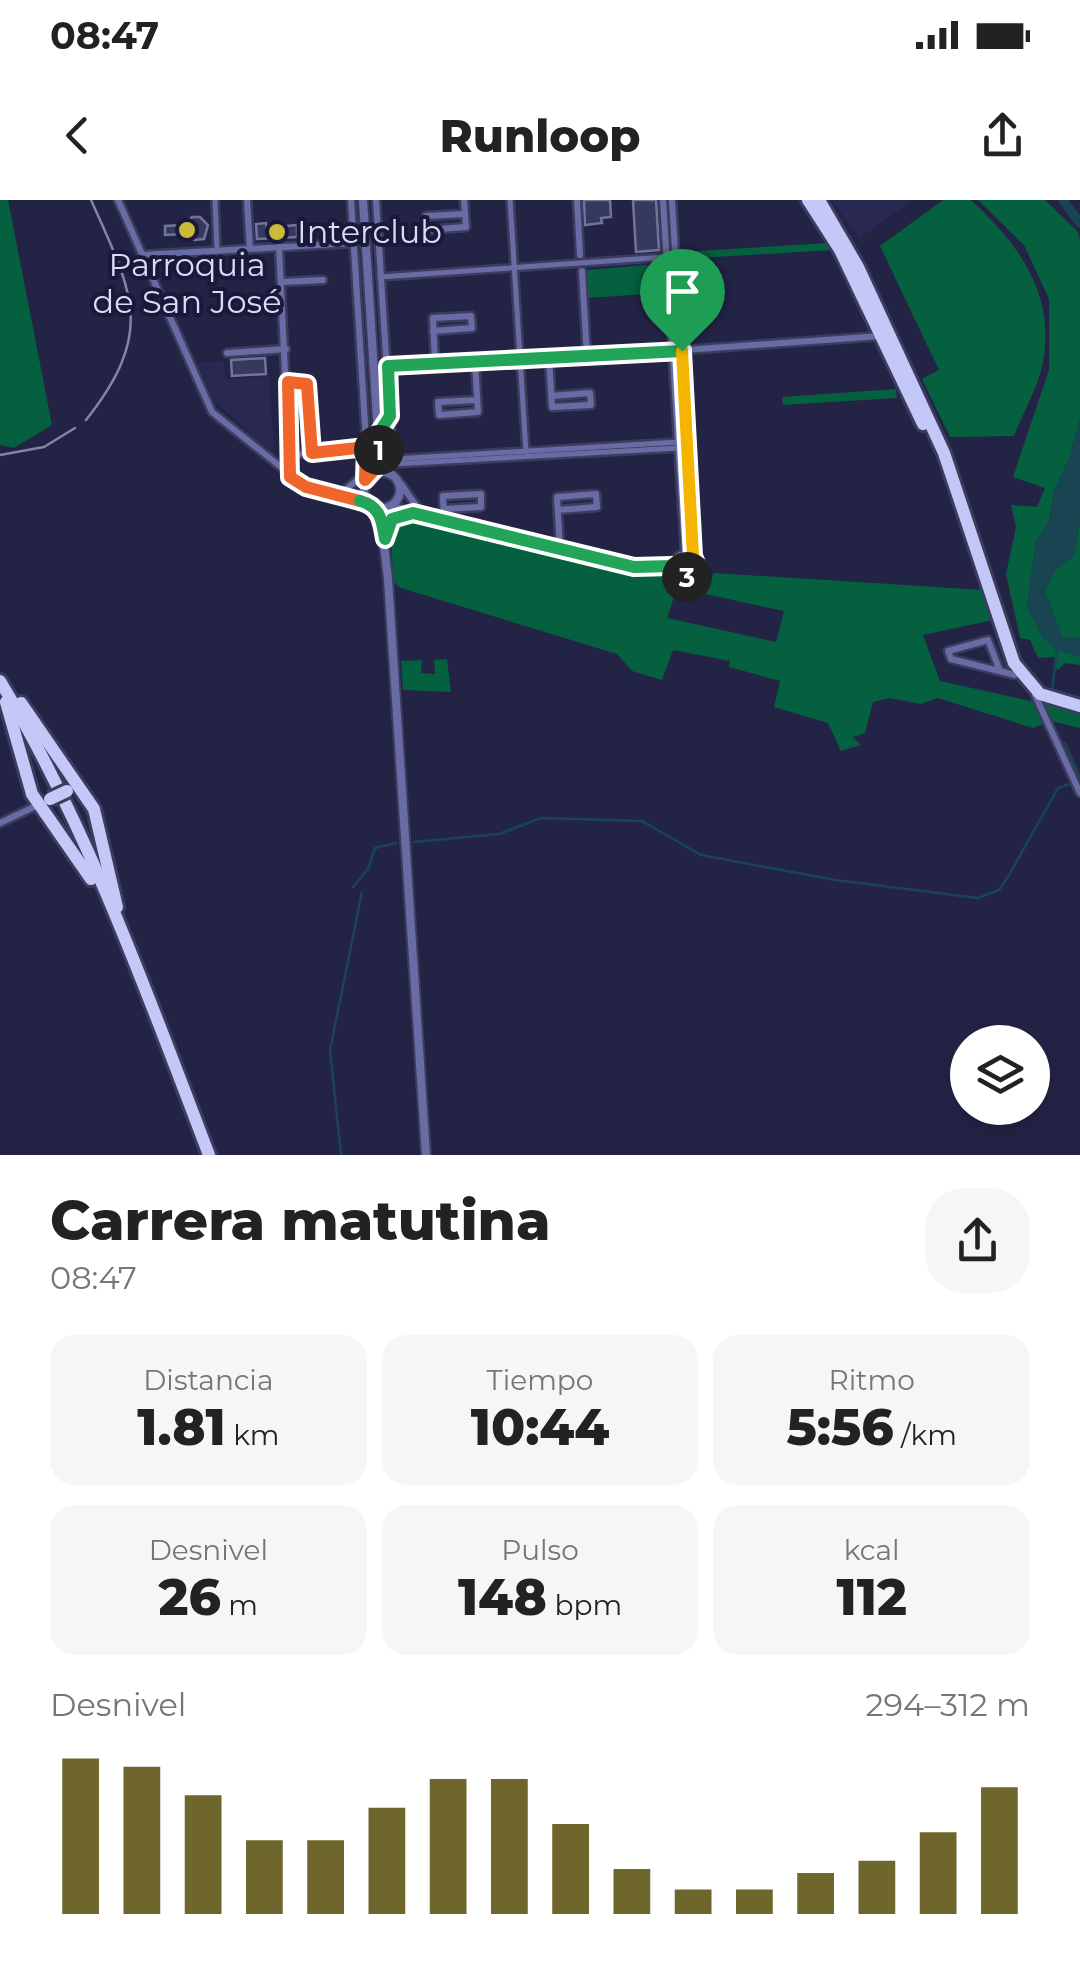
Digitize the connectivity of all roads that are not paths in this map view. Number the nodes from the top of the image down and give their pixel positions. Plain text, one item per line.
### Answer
1 (118, 200) edge
2 (215, 200) edge
3 (247, 200) edge
4 (351, 200) edge
5 (363, 200) edge
6 (376, 200) edge
7 (464, 200) edge
8 (510, 200) edge
9 (576, 200) edge
10 (663, 200) edge
11 (672, 200) edge
12 (808, 200) edge
13 (820, 200) edge
14 (465, 214) junction
15 (354, 243) junction
16 (279, 247) junction
17 (250, 248) junction
18 (217, 250) junction
19 (142, 255) junction
20 (580, 255) dead end
21 (666, 256) junction
22 (514, 267) junction
23 (582, 271) dead end
24 (380, 277) junction
25 (323, 280) dead end
26 (282, 282) junction
27 (434, 330) junction
28 (880, 335) junction
29 (286, 349) junction
30 (677, 351) junction
31 (227, 353) dead end
32 (587, 357) junction
33 (549, 359) junction
34 (901, 359) junction
35 (520, 360) junction
36 (475, 362) junction
37 (436, 364) junction
38 (388, 366) junction
39 (288, 382) junction
40 (552, 396) junction
41 (477, 400) junction
42 (390, 416) junction
43 (378, 434) junction
44 (679, 445) junction
45 (366, 447) junction
46 (380, 450) junction
47 (312, 453) junction
48 (529, 453) junction
49 (292, 455) junction
50 (393, 462) joint
51 (390, 474) junction
52 (290, 477) junction
53 (366, 477) junction
54 (401, 484) junction
55 (956, 486) junction
56 (338, 493) junction
57 (371, 504) junction
58 (391, 506) junction
59 (444, 509) junction
60 (558, 510) junction
61 (413, 513) junction
62 (423, 515) junction
63 (444, 520) junction
64 (385, 536) junction
65 (560, 549) junction
66 (689, 555) junction
67 (672, 566) junction
68 (998, 645) junction
69 (1000, 671) junction
70 (0, 673) edge
71 (1015, 675) dead end
72 (0, 682) edge
73 (1033, 688) junction
74 (0, 690) edge
75 (1080, 706) edge
76 (72, 789) junction
77 (1080, 793) edge
78 (45, 802) junction
79 (0, 823) edge
80 (131, 956) junction
81 (208, 1155) edge
82 (426, 1155) edge

1 - 19 street
2 - 18 street
3 - 17 street
4 - 15 street
5 - 43 street
6 - 24 street
7 - 14 street
8 - 22 street
9 - 20 street
10 - 21 street
11 - 30 street
12 - 28 highway
13 - 34 highway
14 - 14 street
15 - 16 street
15 - 45 street
16 - 17 street
16 - 26 street
17 - 18 street
18 - 19 street
19 - 52 street
21 - 22 street
21 - 30 street
22 - 24 street
22 - 35 street
23 - 32 street
24 - 38 street
25 - 26 street
26 - 29 street
27 - 27 street
27 - 37 street
28 - 30 street
28 - 34 street
28 - 55 highway
29 - 31 street
29 - 39 street
30 - 32 street
30 - 44 street
30 - 66 street
32 - 33 street
33 - 35 street
33 - 40 street
34 - 55 highway
35 - 36 street
35 - 48 street
36 - 37 street
36 - 41 street
37 - 38 street
38 - 42 street
39 - 47 street
39 - 49 street
40 - 40 street
41 - 41 street
42 - 43 street
42 - 50 street
43 - 46 street
44 - 48 street
44 - 66 street
45 - 47 street
45 - 53 street
46 - 51 street
46 - 53 street
47 - 49 street
48 - 50 street
49 - 52 street
51 - 53 street
51 - 54 street
52 - 56 street
53 - 56 street
53 - 56 street
53 - 57 street
54 - 58 street
54 - 62 street
55 - 68 highway
56 - 57 street
57 - 58 street
57 - 64 street
58 - 61 street
58 - 64 street
59 - 59 street
59 - 63 street
60 - 60 street
60 - 65 street
61 - 62 street
61 - 64 street
62 - 63 street
63 - 65 street
64 - 82 street
65 - 67 street
66 - 67 street
66 - 67 street
68 - 69 street
68 - 69 street
68 - 73 highway
69 - 71 street
70 - 76 highway
72 - 80 highway
73 - 75 highway
73 - 77 street
74 - 78 highway
76 - 78 highway, bridge
76 - 80 highway
78 - 79 street
78 - 80 highway
80 - 81 highway

